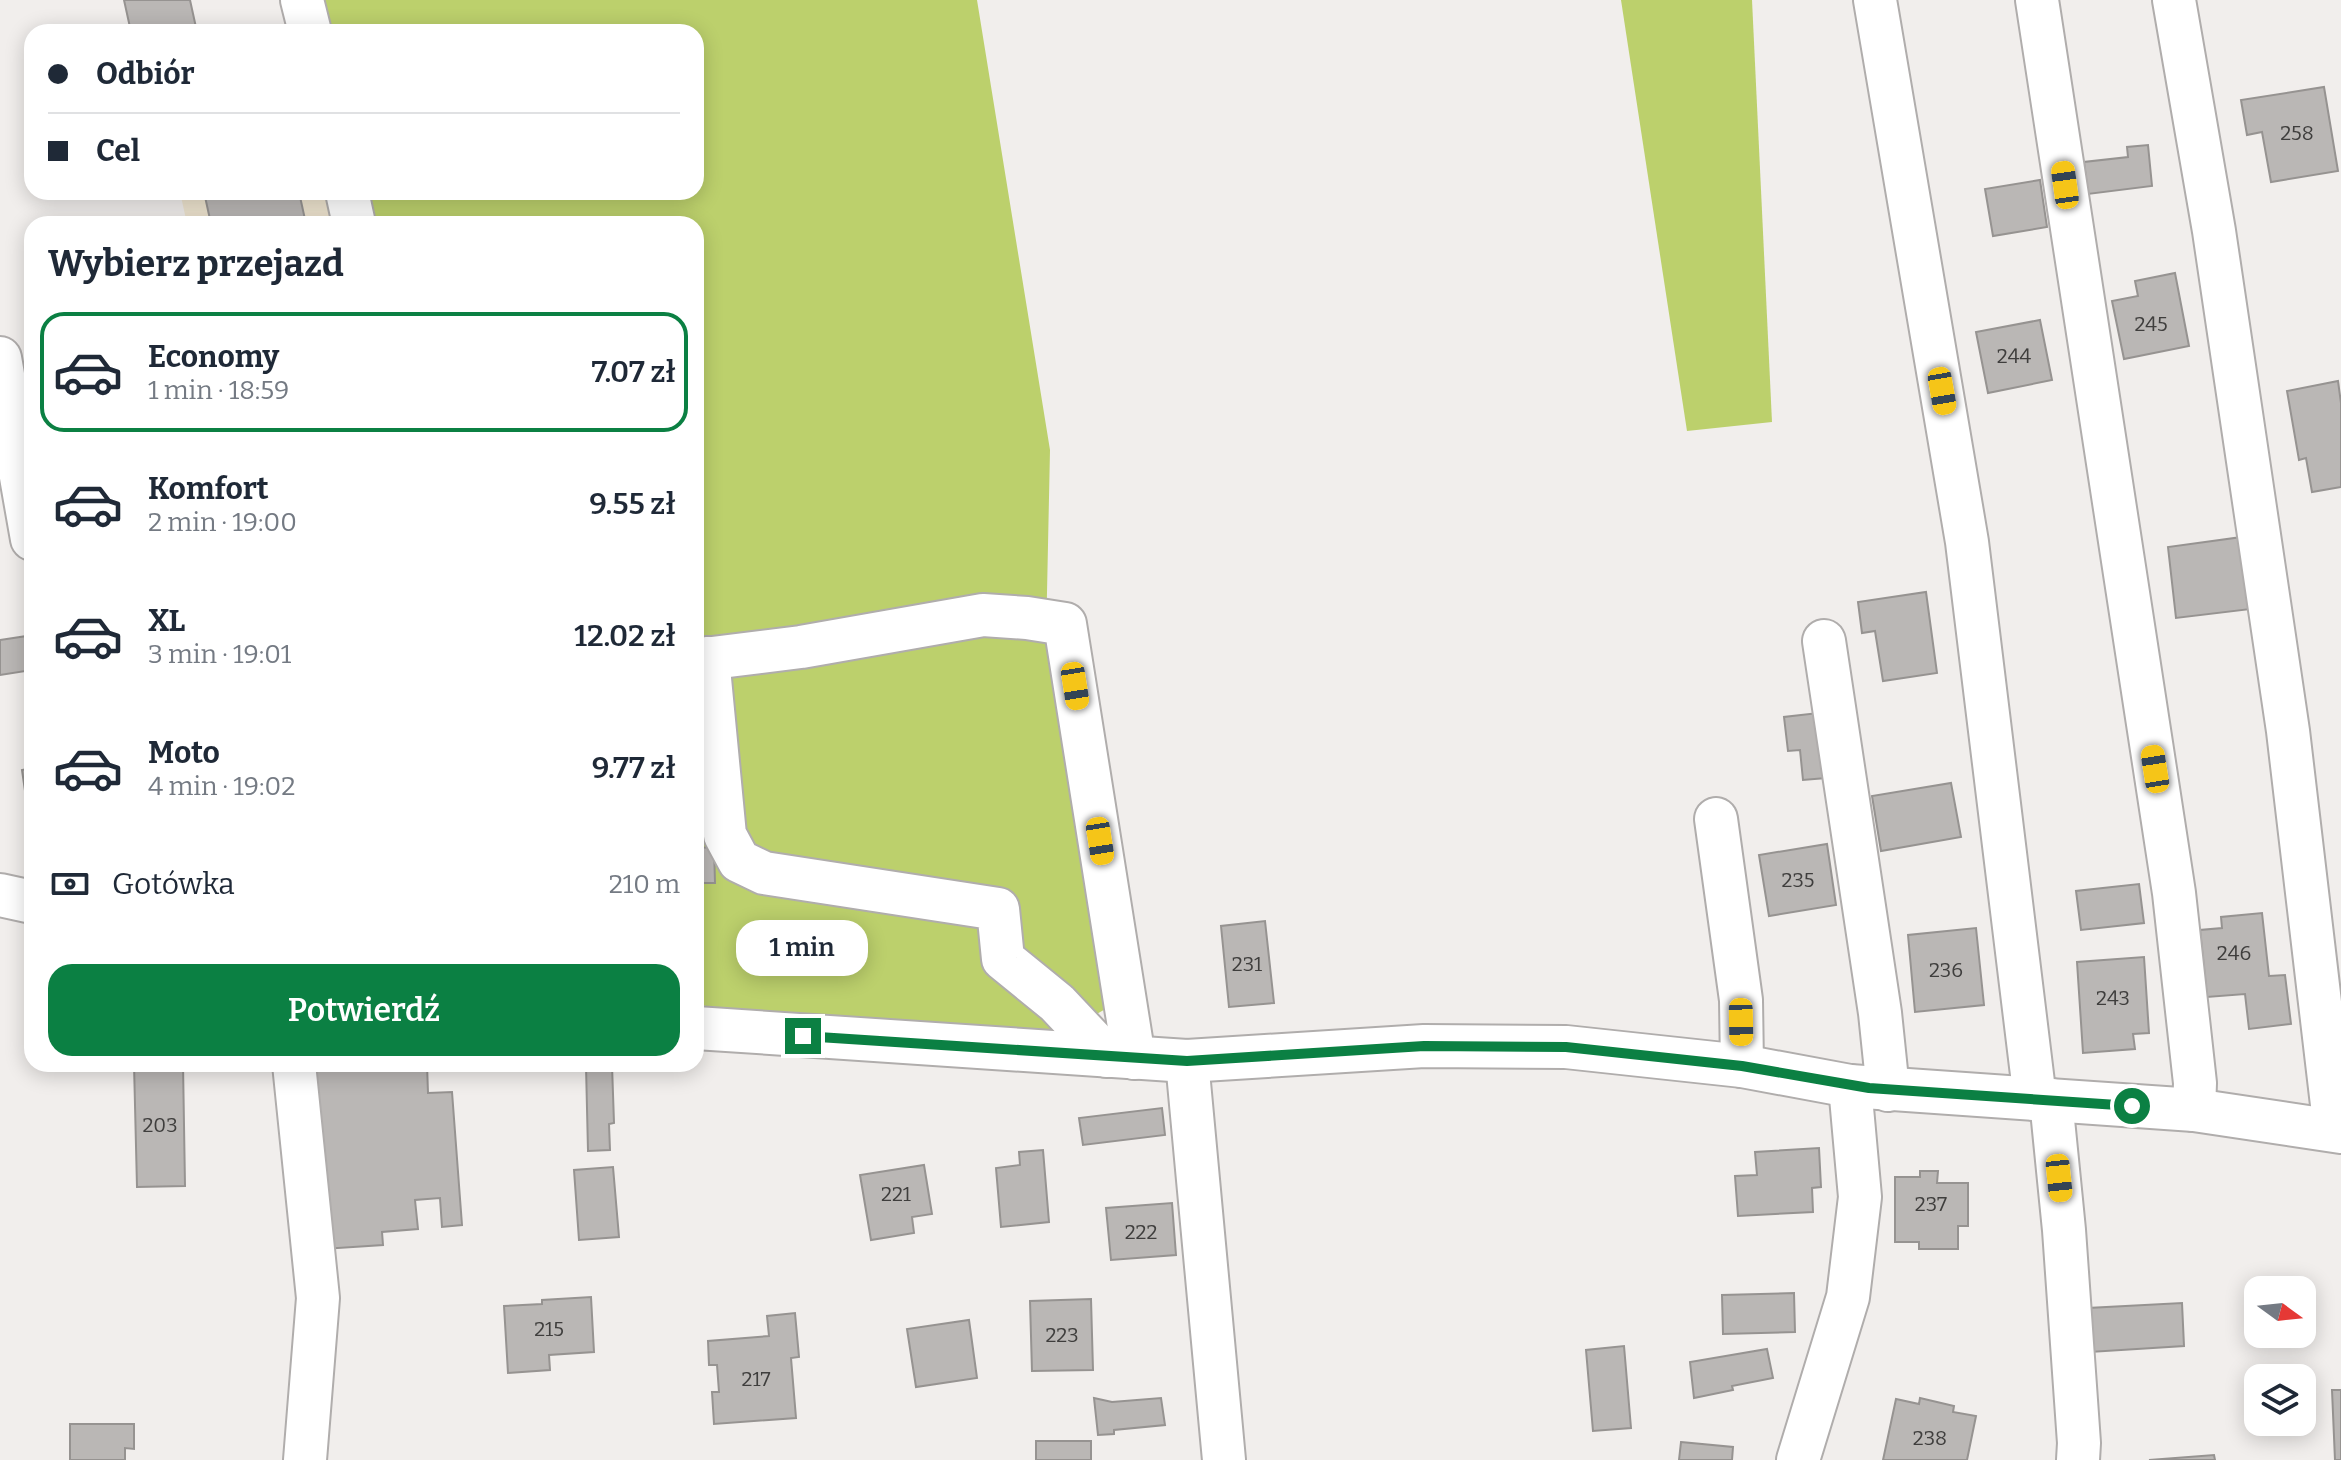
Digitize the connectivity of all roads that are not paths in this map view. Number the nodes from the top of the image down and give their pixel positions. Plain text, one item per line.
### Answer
1 (302, 0) edge
2 (1875, 0) edge
3 (2037, 0) edge
4 (2174, 0) edge
5 (308, 24) edge
6 (0, 358) edge
7 (24, 494) edge
8 (1824, 641) dead end
9 (704, 659) edge
10 (704, 674) edge
11 (1716, 819) dead end
12 (0, 895) edge
13 (24, 900) edge
14 (704, 1029) edge
15 (1120, 1057) junction
16 (1187, 1061) junction
17 (1742, 1066) junction
18 (295, 1072) edge
19 (1869, 1088) junction
20 (2043, 1100) junction
21 (2194, 1110) junction
22 (2338, 1131) edge
23 (305, 1460) edge
24 (1224, 1460) edge
25 (1798, 1460) edge
26 (2078, 1460) edge

1 - 5 street
2 - 20 street
3 - 21 street
4 - 22 street
6 - 7 street
8 - 19 street
9 - 15 street
10 - 15 street
11 - 17 street
12 - 13 street
14 - 15 street
15 - 16 street
16 - 17 street
16 - 24 street
17 - 19 street
18 - 23 street
19 - 20 street
19 - 25 street
20 - 21 street
20 - 26 street
21 - 22 street

